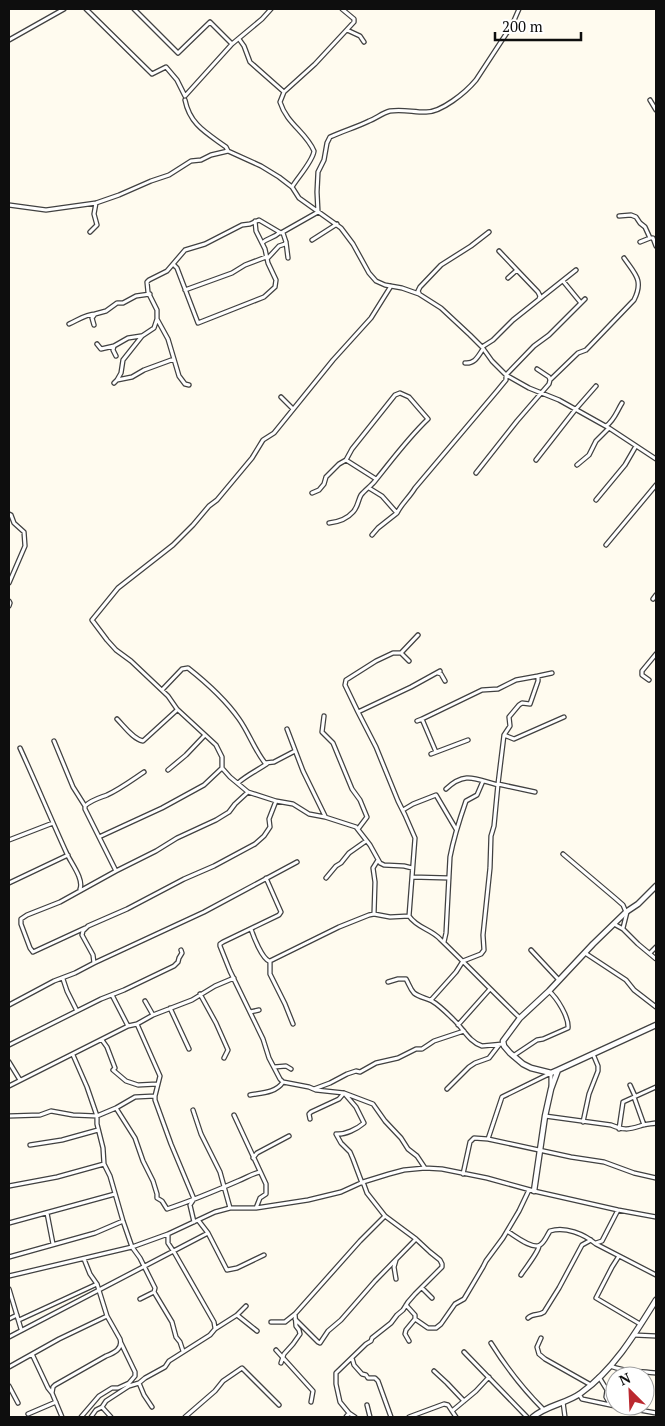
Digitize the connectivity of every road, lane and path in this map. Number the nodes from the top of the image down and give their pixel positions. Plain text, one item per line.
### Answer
1 (64, 9) edge
2 (86, 9) edge
3 (134, 9) edge
4 (271, 9) edge
5 (342, 9) edge
6 (519, 9) edge
7 (347, 30) junction
8 (239, 38) junction
9 (9, 40) edge
10 (364, 42) dead end
11 (232, 44) junction
12 (284, 92) junction
13 (185, 100) dead end
14 (650, 100) dead end
15 (656, 110) edge
16 (228, 151) junction
17 (292, 187) junction
18 (96, 203) junction
19 (9, 205) edge
20 (310, 207) junction
21 (318, 212) junction
22 (620, 216) dead end
23 (309, 217) junction
24 (254, 221) junction
25 (337, 224) junction
26 (90, 232) dead end
27 (489, 232) dead end
28 (281, 233) junction
29 (650, 238) junction
30 (312, 240) dead end
31 (286, 242) junction
32 (640, 242) dead end
33 (262, 243) junction
34 (656, 246) edge
35 (499, 251) dead end
36 (266, 258) junction
37 (288, 258) dead end
38 (624, 258) dead end
39 (173, 264) junction
40 (517, 270) junction
41 (576, 270) dead end
42 (508, 278) dead end
43 (563, 281) junction
44 (391, 286) junction
45 (185, 290) junction
46 (150, 294) junction
47 (419, 294) junction
48 (585, 298) dead end
49 (539, 300) junction
50 (581, 303) junction
51 (95, 314) junction
52 (157, 319) junction
53 (69, 324) dead end
54 (94, 325) dead end
55 (142, 336) junction
56 (98, 344) dead end
57 (114, 346) junction
58 (483, 348) junction
59 (116, 356) dead end
60 (174, 359) junction
61 (465, 363) dead end
62 (537, 369) dead end
63 (506, 375) junction
64 (550, 380) junction
65 (189, 385) dead end
66 (596, 386) dead end
67 (540, 393) junction
68 (281, 397) dead end
69 (622, 403) dead end
70 (293, 409) junction
71 (575, 410) junction
72 (608, 427) junction
73 (636, 446) junction
74 (656, 458) edge
75 (346, 460) junction
76 (536, 460) dead end
77 (577, 465) dead end
78 (476, 473) dead end
79 (376, 479) junction
80 (656, 485) edge
81 (368, 488) junction
82 (312, 493) dead end
83 (596, 500) dead end
84 (397, 513) junction
85 (9, 514) edge
86 (329, 522) dead end
87 (372, 535) dead end
88 (606, 546) dead end
89 (9, 583) edge
90 (656, 595) edge
91 (653, 599) dead end
92 (9, 601) edge
93 (9, 606) edge
94 (418, 635) dead end
95 (401, 653) junction
96 (656, 654) edge
97 (409, 661) dead end
98 (552, 672) dead end
99 (538, 676) junction
100 (649, 680) dead end
101 (445, 681) dead end
102 (162, 690) junction
103 (177, 710) junction
104 (358, 712) junction
105 (324, 716) dead end
106 (564, 717) dead end
107 (422, 718) junction
108 (117, 719) dead end
109 (417, 721) dead end
110 (287, 729) dead end
111 (205, 734) junction
112 (504, 735) junction
113 (468, 740) dead end
114 (54, 741) dead end
115 (20, 748) dead end
116 (295, 751) junction
117 (436, 752) junction
118 (431, 754) dead end
119 (268, 763) junction
120 (222, 768) junction
121 (168, 770) dead end
122 (144, 772) dead end
123 (484, 781) junction
124 (238, 783) junction
125 (498, 785) junction
126 (446, 789) dead end
127 (248, 792) junction
128 (534, 792) dead end
129 (276, 801) junction
130 (85, 806) junction
131 (403, 810) junction
132 (326, 817) junction
133 (53, 823) junction
134 (358, 829) junction
135 (456, 829) junction
136 (99, 837) junction
137 (9, 840) edge
138 (366, 841) junction
139 (563, 854) dead end
140 (68, 855) junction
141 (378, 860) junction
142 (298, 862) dead end
143 (412, 868) junction
144 (116, 871) junction
145 (412, 877) junction
146 (266, 878) junction
147 (326, 878) dead end
148 (449, 878) junction
149 (9, 882) edge
150 (656, 886) edge
151 (79, 890) junction
152 (626, 912) junction
153 (374, 914) junction
154 (409, 916) junction
155 (614, 924) junction
156 (86, 928) junction
157 (251, 929) junction
158 (623, 929) junction
159 (444, 943) junction
160 (656, 947) edge
161 (181, 950) dead end
162 (531, 950) dead end
163 (585, 952) junction
164 (650, 953) junction
165 (656, 959) edge
166 (270, 961) junction
167 (464, 961) junction
168 (94, 963) junction
169 (234, 978) junction
170 (63, 979) junction
171 (559, 980) junction
172 (388, 982) dead end
173 (490, 989) junction
174 (549, 991) junction
175 (200, 994) junction
176 (112, 995) junction
177 (431, 1000) junction
178 (145, 1001) dead end
179 (9, 1005) edge
180 (656, 1007) edge
181 (170, 1008) junction
182 (258, 1010) dead end
183 (77, 1011) junction
184 (249, 1012) junction
185 (153, 1015) junction
186 (520, 1018) junction
187 (137, 1024) junction
188 (293, 1024) dead end
189 (458, 1025) junction
190 (128, 1026) junction
191 (656, 1026) edge
192 (464, 1031) junction
193 (102, 1040) junction
194 (9, 1044) edge
195 (501, 1044) junction
196 (189, 1049) dead end
197 (592, 1054) junction
198 (72, 1055) junction
199 (513, 1056) junction
200 (224, 1058) dead end
201 (9, 1062) edge
202 (274, 1067) junction
203 (290, 1068) dead end
204 (558, 1070) junction
205 (551, 1074) junction
206 (20, 1080) junction
207 (283, 1082) junction
208 (157, 1084) junction
209 (630, 1084) dead end
210 (9, 1086) edge
211 (656, 1087) edge
212 (446, 1088) dead end
213 (314, 1089) junction
214 (551, 1089) junction
215 (344, 1093) junction
216 (250, 1095) dead end
217 (155, 1096) junction
218 (634, 1097) junction
219 (116, 1108) junction
220 (194, 1110) dead end
221 (234, 1115) dead end
222 (9, 1116) edge
223 (97, 1116) junction
224 (545, 1116) junction
225 (310, 1120) dead end
226 (583, 1122) junction
227 (656, 1123) edge
228 (644, 1125) junction
229 (619, 1128) junction
230 (98, 1130) junction
231 (289, 1136) dead end
232 (488, 1139) junction
233 (30, 1145) dead end
234 (541, 1150) junction
235 (253, 1158) junction
236 (104, 1164) junction
237 (426, 1168) junction
238 (260, 1172) junction
239 (463, 1174) junction
240 (656, 1178) edge
241 (363, 1183) junction
242 (9, 1186) edge
243 (223, 1187) junction
244 (532, 1190) junction
245 (115, 1194) junction
246 (194, 1199) junction
247 (230, 1208) junction
248 (256, 1208) junction
249 (618, 1210) junction
250 (46, 1213) junction
251 (385, 1216) junction
252 (656, 1217) edge
253 (123, 1220) junction
254 (196, 1221) junction
255 (9, 1223) edge
256 (507, 1231) junction
257 (208, 1233) junction
258 (168, 1234) junction
259 (586, 1238) junction
260 (416, 1239) junction
261 (591, 1240) junction
262 (602, 1241) junction
263 (53, 1244) junction
264 (584, 1244) junction
265 (596, 1244) junction
266 (540, 1246) junction
267 (132, 1247) junction
268 (603, 1248) junction
269 (174, 1252) junction
270 (264, 1255) dead end
271 (619, 1256) junction
272 (9, 1257) edge
273 (397, 1258) junction
274 (84, 1260) junction
275 (144, 1267) junction
276 (521, 1275) dead end
277 (656, 1275) edge
278 (9, 1276) edge
279 (396, 1279) dead end
280 (96, 1284) junction
281 (422, 1288) junction
282 (9, 1290) edge
283 (99, 1290) junction
284 (154, 1292) junction
285 (432, 1298) dead end
286 (140, 1299) dead end
287 (656, 1300) edge
288 (406, 1305) junction
289 (246, 1306) dead end
290 (295, 1314) junction
291 (17, 1315) junction
292 (237, 1315) junction
293 (107, 1316) junction
294 (528, 1318) dead end
295 (9, 1319) edge
296 (295, 1319) junction
297 (415, 1319) junction
298 (19, 1320) junction
299 (271, 1322) dead end
300 (641, 1325) junction
301 (215, 1329) junction
302 (22, 1330) junction
303 (257, 1331) dead end
304 (634, 1335) junction
305 (656, 1336) edge
306 (9, 1337) edge
307 (541, 1338) dead end
308 (410, 1341) dead end
309 (121, 1343) junction
310 (491, 1344) dead end
311 (276, 1350) dead end
312 (183, 1352) junction
313 (464, 1352) dead end
314 (32, 1354) junction
315 (352, 1357) junction
316 (283, 1358) junction
317 (281, 1363) dead end
318 (610, 1366) edge
319 (9, 1367) edge
320 (434, 1371) dead end
321 (605, 1371) edge
322 (135, 1372) junction
323 (489, 1377) junction
324 (599, 1377) junction
325 (140, 1382) junction
326 (591, 1385) junction
327 (9, 1386) edge
328 (605, 1387) edge
329 (52, 1394) junction
330 (579, 1394) junction
331 (464, 1401) junction
332 (56, 1402) junction
333 (95, 1402) junction
334 (311, 1402) dead end
335 (563, 1402) junction
336 (18, 1403) dead end
337 (605, 1404) edge
338 (102, 1405) junction
339 (279, 1405) dead end
340 (367, 1405) dead end
341 (152, 1407) dead end
342 (543, 1409) junction
343 (452, 1410) junction
344 (349, 1412) junction
345 (28, 1414) dead end
346 (62, 1417) edge
347 (81, 1417) edge
348 (91, 1417) edge
349 (110, 1417) edge
350 (185, 1417) edge
351 (346, 1417) edge
352 (355, 1417) edge
353 (370, 1417) edge
354 (391, 1417) edge
355 (409, 1417) edge
356 (456, 1417) edge
357 (527, 1417) edge
358 (533, 1417) edge
359 (565, 1417) edge

1 - 9 street
2 - 11 street
3 - 11 street
4 - 8 street
5 - 7 street
6 - 21 street
7 - 10 street
7 - 12 street
8 - 11 street
8 - 12 street
12 - 17 street
13 - 16 street
14 - 15 street
16 - 17 street
16 - 18 street
17 - 20 street
18 - 19 street
18 - 26 street
20 - 21 street
20 - 23 street
21 - 23 street
21 - 25 street
22 - 29 street
23 - 28 street
24 - 28 street
24 - 33 street
24 - 39 street
25 - 30 street
25 - 44 street
27 - 47 street
28 - 31 street
28 - 33 street
29 - 32 street
29 - 34 street
31 - 36 street
31 - 37 street
33 - 36 street
35 - 40 street
36 - 45 street
36 - 45 street
38 - 64 street
39 - 45 street
39 - 46 street
40 - 42 street
40 - 49 street
41 - 43 street
43 - 49 street
43 - 50 street
44 - 47 street
44 - 70 street
46 - 51 street
46 - 52 street
47 - 58 street
48 - 50 street
49 - 58 street
50 - 63 street
51 - 53 street
51 - 54 street
52 - 55 street
52 - 60 street
55 - 57 street
55 - 60 street
56 - 57 street
57 - 59 street
58 - 61 street
58 - 63 street
60 - 65 street
62 - 64 street
63 - 67 street
63 - 84 street
64 - 67 street
66 - 71 street
67 - 71 street
67 - 78 street
68 - 70 street
69 - 72 street
70 - 102 street
71 - 72 street
71 - 76 street
72 - 73 street
72 - 77 street
73 - 74 street
73 - 83 street
75 - 79 street
75 - 79 street
75 - 82 street
79 - 81 street
80 - 88 street
81 - 84 street
81 - 86 street
84 - 87 street
85 - 89 street
90 - 91 street
92 - 93 street
94 - 95 street
95 - 97 street
95 - 104 street
96 - 100 street
98 - 99 street
99 - 107 street
99 - 112 street
101 - 104 street
102 - 103 street
102 - 119 street
103 - 108 street
103 - 111 street
104 - 131 street
105 - 134 street
106 - 112 street
107 - 109 street
107 - 117 street
110 - 116 street
111 - 120 street
111 - 121 street
112 - 125 street
113 - 117 street
114 - 130 street
115 - 133 street
116 - 119 street
116 - 132 street
117 - 118 street
119 - 124 street
120 - 124 street
120 - 136 street
122 - 130 street
123 - 125 street
123 - 126 street
123 - 135 street
124 - 127 street
125 - 128 street
125 - 167 street
127 - 129 street
127 - 144 street
129 - 132 street
129 - 156 street
130 - 136 street
131 - 135 street
131 - 143 street
132 - 134 street
133 - 137 street
133 - 140 street
134 - 138 street
135 - 148 street
136 - 144 street
138 - 141 street
138 - 147 street
139 - 152 street
140 - 149 street
140 - 151 street
141 - 143 street
141 - 153 street
142 - 146 street
143 - 145 street
144 - 151 street
145 - 148 street
145 - 154 street
146 - 157 street
146 - 168 street
148 - 159 street
150 - 152 street
151 - 156 street
152 - 155 street
152 - 158 street
153 - 154 street
153 - 166 street
154 - 159 street
155 - 158 street
155 - 163 street
156 - 168 street
157 - 166 street
157 - 169 street
158 - 164 street
159 - 167 street
160 - 164 street
161 - 176 street
162 - 171 street
163 - 171 street
163 - 180 street
164 - 165 street
166 - 188 street
167 - 173 street
167 - 177 street
168 - 170 street
169 - 175 street
169 - 184 street
170 - 179 street
170 - 183 street
171 - 174 street
172 - 177 street
173 - 186 street
173 - 189 street
174 - 186 street
174 - 199 street
175 - 181 street
175 - 200 street
176 - 183 street
176 - 190 street
177 - 189 street
178 - 185 street
181 - 185 street
181 - 196 street
182 - 184 street
183 - 194 street
184 - 202 street
185 - 187 street
186 - 195 street
187 - 190 street
187 - 208 street
189 - 192 street
190 - 193 street
191 - 197 street
192 - 195 street
192 - 213 street
193 - 198 street
193 - 208 street
195 - 199 street
195 - 212 street
197 - 204 street
197 - 226 street
198 - 206 street
198 - 223 street
199 - 205 street
201 - 206 street
202 - 203 street
202 - 207 street
204 - 205 street
204 - 214 street
205 - 214 street
205 - 232 street
206 - 210 street
207 - 213 street
207 - 216 street
208 - 217 street
209 - 218 street
211 - 218 street
213 - 215 street
214 - 224 street
215 - 225 street
215 - 237 street
215 - 241 street
217 - 219 street
217 - 246 street
218 - 228 street
218 - 229 street
219 - 223 street
219 - 246 street
220 - 243 street
221 - 235 street
222 - 223 street
223 - 230 street
224 - 226 street
224 - 234 street
226 - 229 street
227 - 228 street
228 - 229 street
230 - 233 street
230 - 236 street
231 - 235 street
232 - 234 street
232 - 239 street
234 - 240 street
234 - 244 street
235 - 238 street
236 - 242 street
236 - 245 street
237 - 239 street
237 - 241 street
238 - 243 street
238 - 248 street
239 - 244 street
241 - 248 street
241 - 251 street
243 - 246 street
243 - 247 street
244 - 249 street
244 - 256 street
245 - 250 street
245 - 253 street
246 - 254 street
247 - 248 street
247 - 254 street
249 - 252 street
249 - 262 street
250 - 255 street
250 - 263 street
251 - 260 street
251 - 290 street
253 - 263 street
253 - 267 street
254 - 257 street
254 - 258 street
256 - 266 street
256 - 297 street
257 - 269 street
257 - 270 street
258 - 267 street
258 - 269 street
259 - 261 street
259 - 264 street
259 - 266 street
260 - 273 street
260 - 281 street
261 - 264 street
261 - 265 street
262 - 265 street
262 - 268 street
263 - 272 street
264 - 294 street
265 - 268 street
266 - 276 street
267 - 274 street
267 - 275 street
268 - 271 street
269 - 275 street
269 - 301 street
271 - 277 street
271 - 300 street
273 - 279 street
273 - 296 street
274 - 278 street
274 - 280 street
275 - 283 street
275 - 284 street
280 - 283 street
280 - 298 street
281 - 285 street
281 - 288 street
282 - 291 street
283 - 293 street
283 - 302 street
284 - 286 street
284 - 312 street
287 - 300 street
288 - 297 street
288 - 315 street
289 - 292 street
290 - 296 street
290 - 299 street
291 - 295 street
291 - 298 street
292 - 301 street
292 - 303 street
293 - 309 street
293 - 314 street
296 - 316 street
297 - 308 street
298 - 302 street
300 - 304 street
301 - 312 street
302 - 306 street
304 - 305 street
304 - 318 street
307 - 326 street
309 - 322 street
309 - 329 street
310 - 342 street
311 - 316 street
312 - 325 street
313 - 323 street
314 - 319 street
314 - 329 street
315 - 344 street
315 - 354 street
316 - 317 street
316 - 334 street
320 - 331 street
321 - 324 street
322 - 325 street
322 - 333 street
323 - 331 street
323 - 357 street
324 - 326 street
324 - 328 street
325 - 338 street
325 - 341 street
326 - 330 street
327 - 336 street
329 - 332 street
330 - 335 street
330 - 337 street
331 - 343 street
332 - 345 street
332 - 346 street
333 - 338 street
333 - 347 street
335 - 342 street
335 - 359 street
338 - 348 street
338 - 349 street
339 - 350 street
340 - 353 street
342 - 358 street
343 - 355 street
343 - 356 street
344 - 351 street
344 - 352 street

